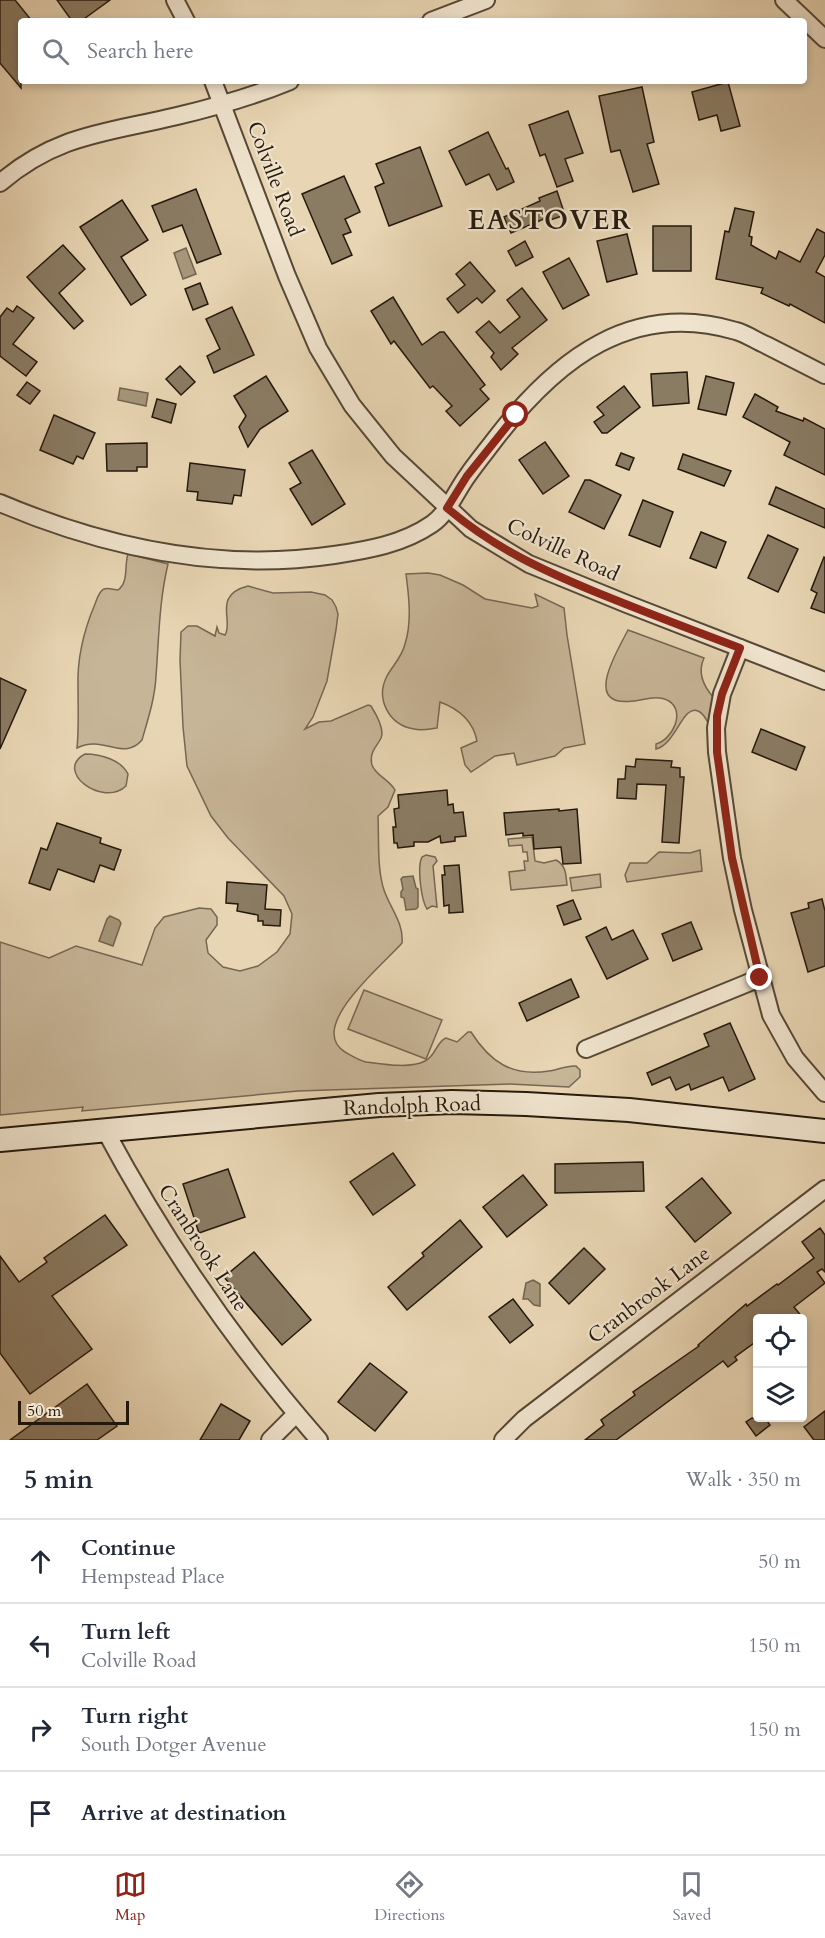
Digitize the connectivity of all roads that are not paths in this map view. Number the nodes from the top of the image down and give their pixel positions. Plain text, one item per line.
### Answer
1 (175, 0) edge
2 (486, 0) edge
3 (784, 0) edge
4 (184, 18) edge
5 (439, 18) edge
6 (803, 18) edge
7 (807, 22) edge
8 (825, 39) edge
9 (214, 84) edge
10 (281, 84) edge
11 (222, 104) junction
12 (0, 183) edge
13 (825, 375) edge
14 (0, 503) edge
15 (447, 508) junction
16 (740, 648) junction
17 (825, 681) edge
18 (760, 978) junction
19 (586, 1049) dead end
20 (825, 1093) edge
21 (105, 1130) junction
22 (825, 1131) edge
23 (0, 1140) edge
24 (825, 1189) edge
25 (296, 1414) junction
26 (270, 1440) edge
27 (319, 1440) edge
28 (503, 1440) edge

1 - 4 street
2 - 5 street
3 - 6 street
7 - 8 street
9 - 11 street, Colville Road
10 - 11 street
11 - 12 street
11 - 15 street, Colville Road
13 - 15 street
14 - 15 street
15 - 16 street, Colville Road
16 - 17 street, Colville Road
16 - 18 street
18 - 19 street
18 - 20 street
21 - 22 main road, Randolph Road
21 - 23 main road, Randolph Road
21 - 25 street, Cranbrook Lane
24 - 28 street, Cranbrook Lane
25 - 26 street
25 - 27 street, Cranbrook Lane

